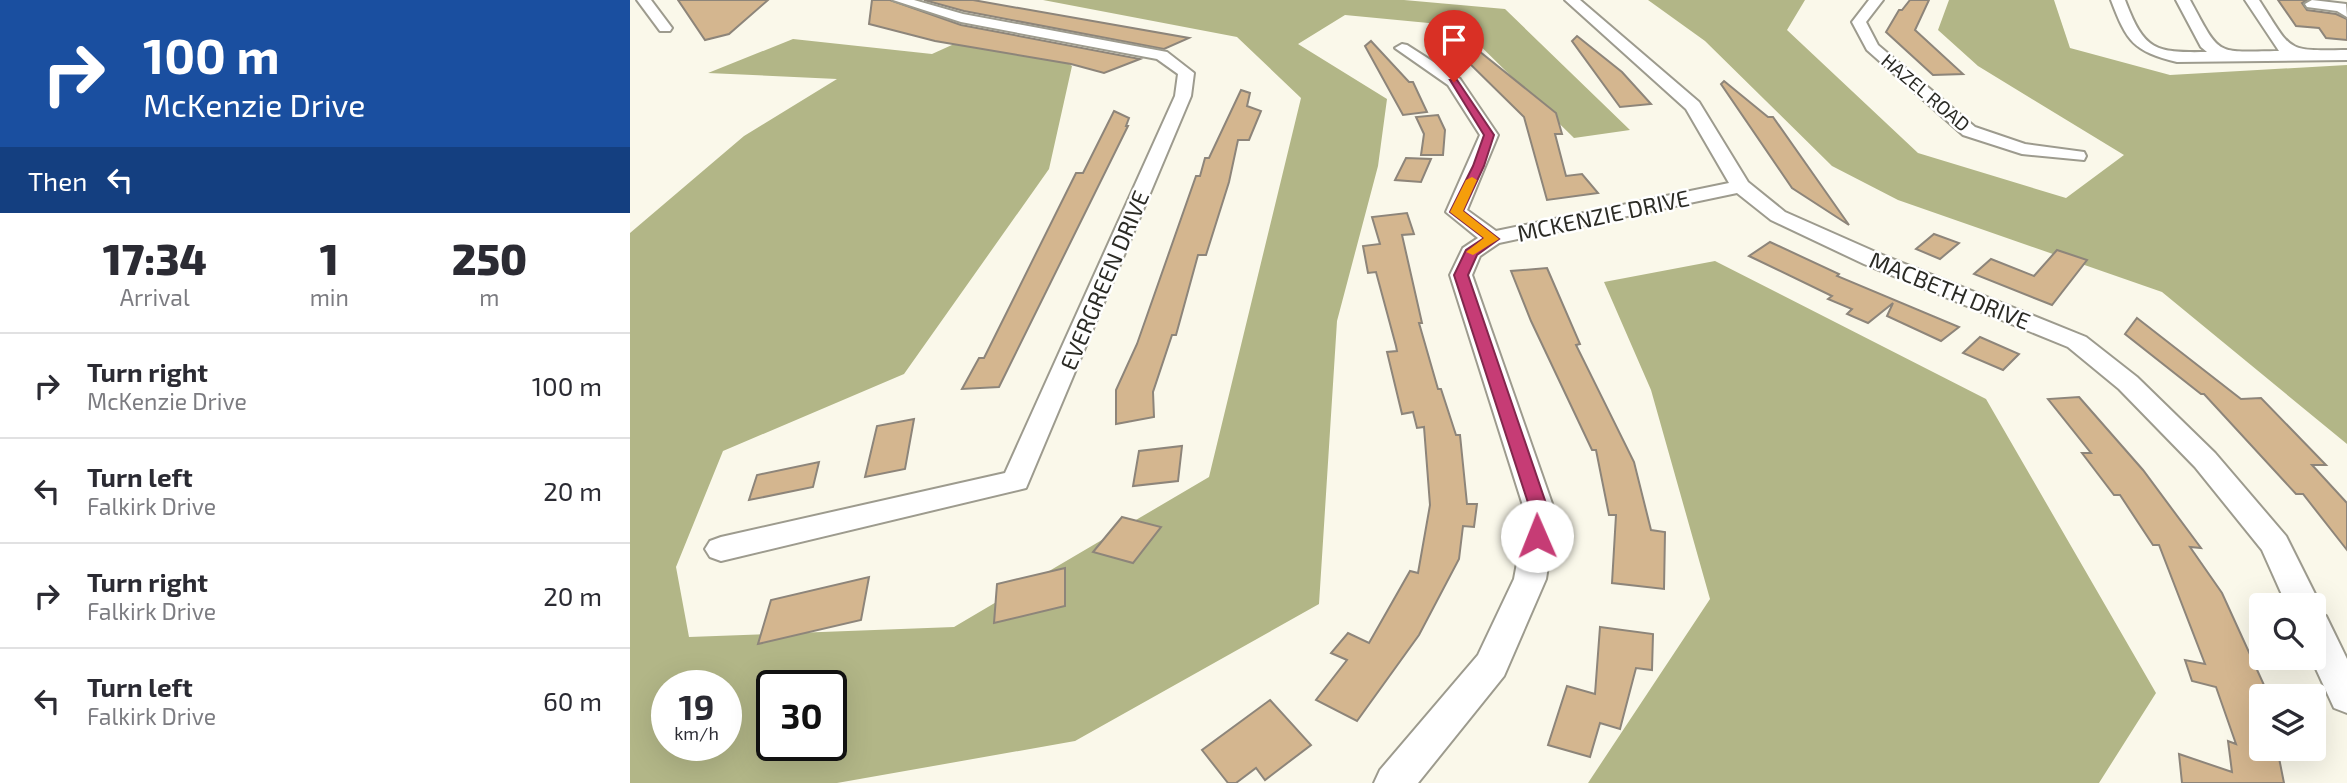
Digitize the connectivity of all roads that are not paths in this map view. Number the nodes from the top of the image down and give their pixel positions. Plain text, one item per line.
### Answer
1 (644, 0) edge
2 (900, 0) edge
3 (1572, 0) edge
4 (1875, 0) edge
5 (2118, 0) edge
6 (2183, 0) edge
7 (2252, 0) edge
8 (2312, 4) dead end
9 (2347, 13) edge
10 (665, 28) dead end
11 (1402, 48) dead end
12 (2347, 55) edge
13 (2227, 56) junction
14 (2298, 56) junction
15 (2077, 156) dead end
16 (1741, 186) junction
17 (1492, 239) junction
18 (721, 549) dead end
19 (2298, 593) edge
20 (2326, 652) edge
21 (2347, 697) edge
22 (1394, 783) edge

1 - 10 street
2 - 18 street, EVERGREEN DRIVE
3 - 16 street, MACBETH DRIVE
4 - 15 street, HAZEL ROAD
5 - 13 street
6 - 13 street
7 - 14 street
8 - 9 street
11 - 17 street
12 - 14 street
13 - 14 street
16 - 17 street, MCKENZIE DRIVE
16 - 19 street, MACBETH DRIVE
17 - 22 street, MCKENZIE DRIVE
20 - 21 street

